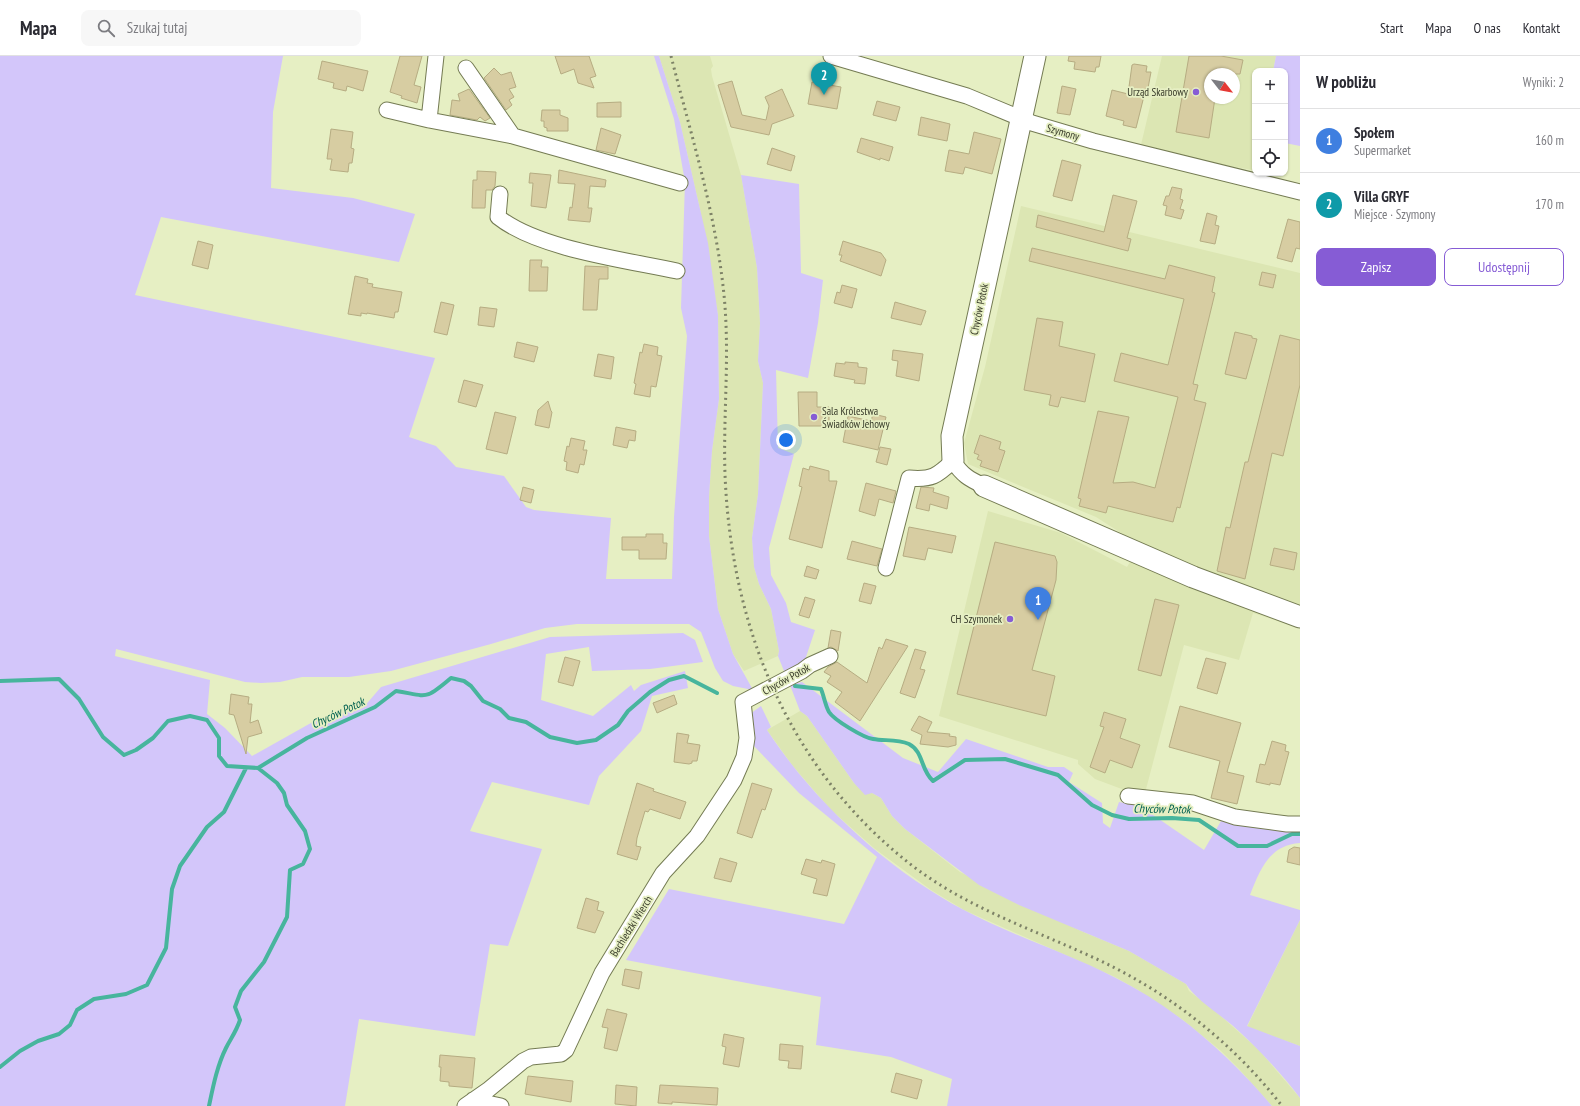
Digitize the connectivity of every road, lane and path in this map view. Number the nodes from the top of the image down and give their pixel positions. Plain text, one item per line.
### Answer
1 (436, 56) edge
2 (831, 56) edge
3 (1035, 56) edge
4 (466, 68) dead end
5 (387, 110) dead end
6 (1021, 118) junction
7 (429, 120) junction
8 (513, 136) junction
9 (680, 183) dead end
10 (1300, 192) edge
11 (500, 194) dead end
12 (677, 271) dead end
13 (953, 461) junction
14 (984, 486) joint
15 (886, 568) dead end
16 (1300, 617) edge
17 (830, 656) dead end
18 (743, 702) joint
19 (1128, 796) dead end
20 (1300, 824) edge
21 (469, 1103) edge
22 (501, 1106) edge

1 - 7 street
2 - 6 street, Szymony
3 - 6 street, Chyców Potok
4 - 8 street
5 - 7 street
6 - 10 street, Szymony
6 - 13 street, Chyców Potok
7 - 8 street
8 - 9 street
11 - 12 street
13 - 14 street
13 - 15 street
14 - 16 street
17 - 18 street, Chyców Potok
18 - 21 street, Bachledzki Wierch
19 - 20 street
21 - 22 street

